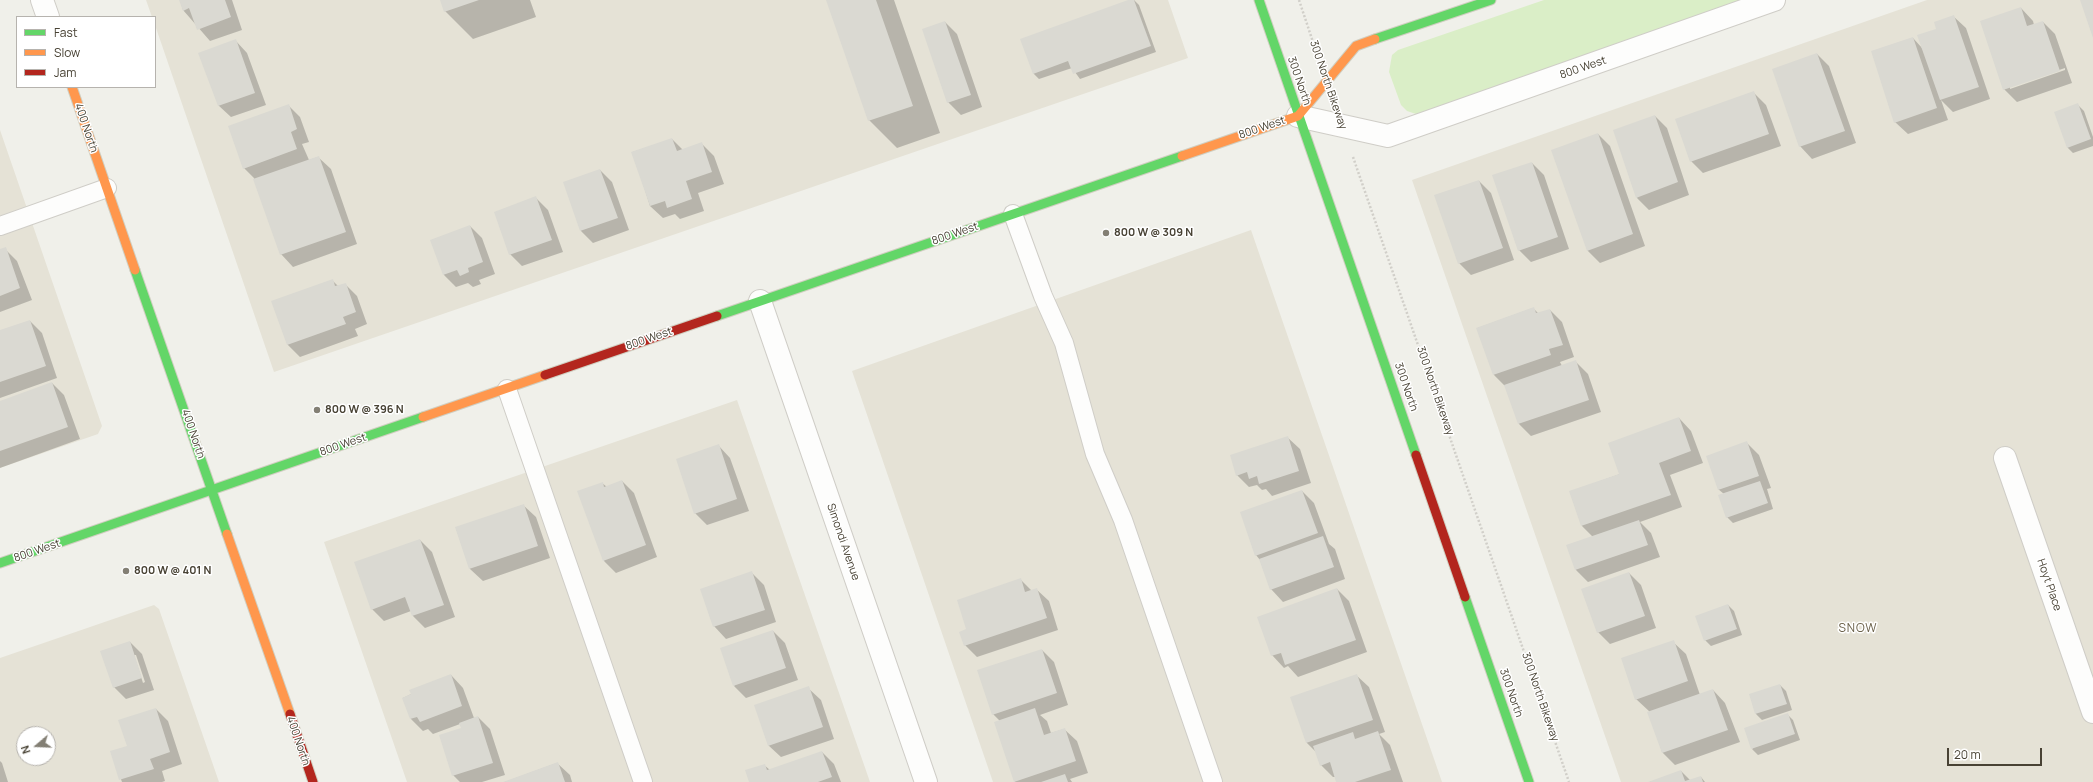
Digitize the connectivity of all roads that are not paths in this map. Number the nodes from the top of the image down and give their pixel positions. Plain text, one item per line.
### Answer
1 (42, 0) edge
2 (1259, 0) edge
3 (1491, 0) edge
4 (1774, 0) edge
5 (48, 16) edge
6 (72, 88) edge
7 (1298, 116) junction
8 (107, 188) junction
9 (1013, 214) junction
10 (0, 226) edge
11 (760, 301) junction
12 (507, 389) junction
13 (2005, 458) dead end
14 (212, 490) junction
15 (0, 563) edge
16 (2093, 712) edge
17 (313, 782) edge
18 (643, 782) edge
19 (926, 782) edge
20 (1213, 782) edge
21 (1529, 782) edge

1 - 5 street
2 - 7 street, 300 North
3 - 7 street, 800 West
4 - 7 street, 800 West
6 - 8 street, 400 North
7 - 9 street, 800 West
7 - 21 street, 300 North
8 - 10 lane
8 - 14 street, 400 North
9 - 11 street, 800 West
9 - 20 lane
11 - 12 street, 800 West
11 - 19 street, Simondi Avenue
12 - 14 street, 800 West
12 - 18 lane
13 - 16 street, Hoyt Place
14 - 15 street, 800 West
14 - 17 street, 400 North

